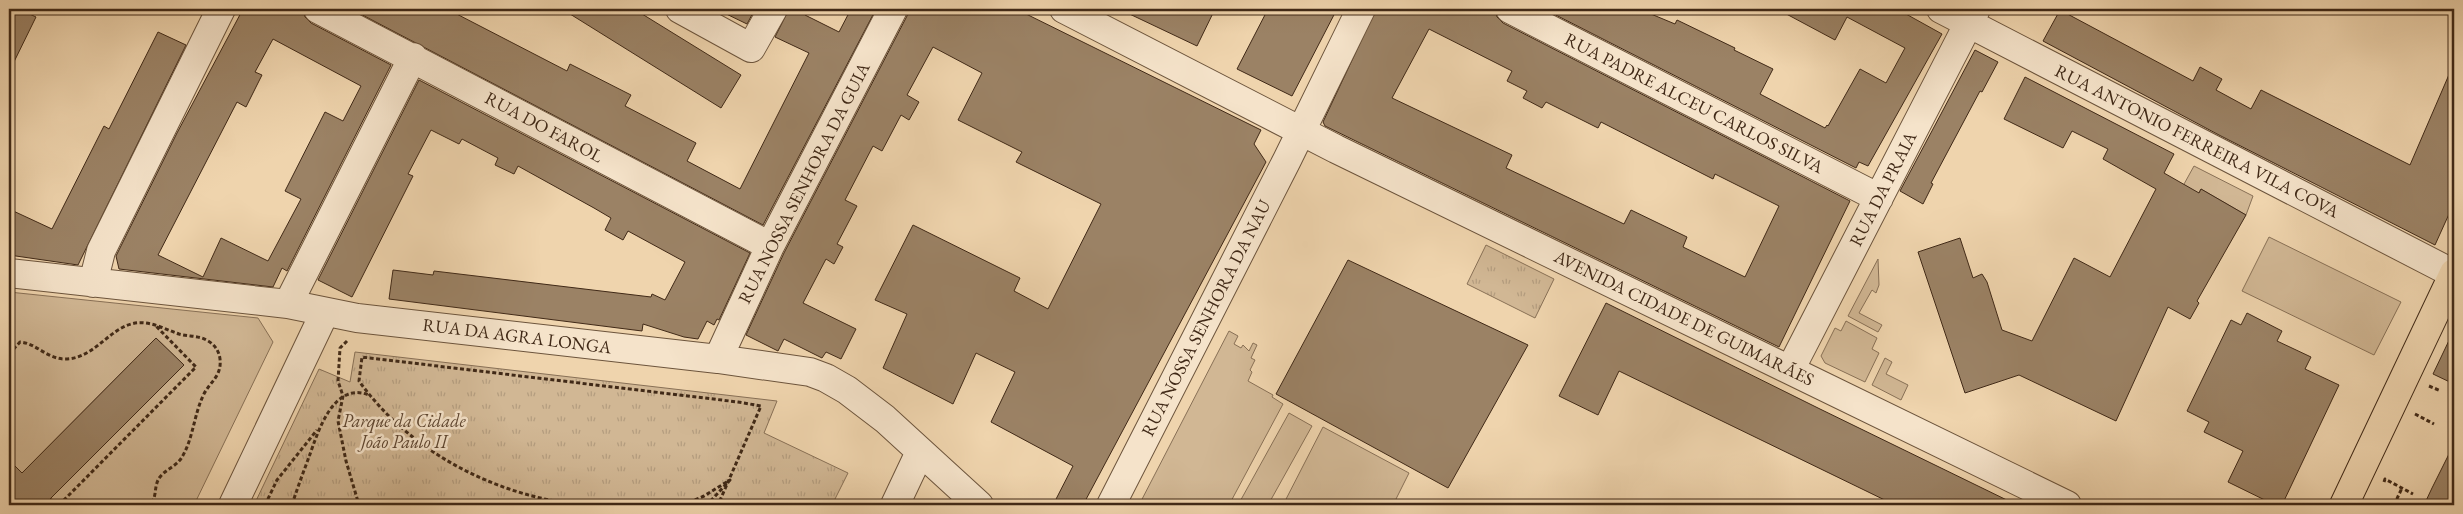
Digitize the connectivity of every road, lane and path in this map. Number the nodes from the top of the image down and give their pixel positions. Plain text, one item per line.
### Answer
1 (221, 9) edge
2 (318, 9) edge
3 (680, 9) edge
4 (773, 9) edge
5 (893, 9) edge
6 (1361, 9) edge
7 (1510, 9) edge
8 (1941, 9) edge
9 (1073, 11) edge
10 (1972, 16) edge
11 (413, 57) junction
12 (1301, 131) junction
13 (1878, 198) junction
14 (770, 246) junction
15 (9, 273) edge
16 (2454, 274) edge
17 (94, 283) junction
18 (288, 304) junction
19 (325, 312) junction
20 (156, 325) junction
21 (351, 336) dead end
22 (9, 354) edge
23 (718, 359) junction
24 (1790, 370) junction
25 (343, 396) junction
26 (370, 396) junction
27 (2415, 414) dead end
28 (2434, 424) dead end
29 (318, 429) junction
30 (920, 452) junction
31 (730, 480) junction
32 (2382, 488) dead end
33 (2402, 488) junction
34 (2413, 494) dead end
35 (67, 505) edge
36 (150, 505) edge
37 (233, 505) edge
38 (265, 505) edge
39 (292, 505) edge
40 (359, 505) edge
41 (580, 505) edge
42 (684, 505) edge
43 (707, 505) edge
44 (718, 505) edge
45 (894, 505) edge
46 (979, 505) edge
47 (1111, 505) edge
48 (2067, 505) edge
49 (2344, 505) edge
50 (2394, 505) edge

1 - 17 street
2 - 11 street, RUA DO FAROL
3 - 4 street
5 - 14 street, RUA NOSSA SENHORA DA GUIA
6 - 12 street, RUA NOSSA SENHORA DA NAU
7 - 13 street, RUA PADRE ALCEU CARLOS SILVA
8 - 10 street, RUA ANTONIO FERREIRA VILA COVA
9 - 12 street, AVENIDA CIDADE DE GUIMARÃES
10 - 13 street, RUA DA PRAIA
10 - 16 street, RUA ANTONIO FERREIRA VILA COVA
11 - 14 street, RUA DO FAROL
11 - 18 street
12 - 24 street, AVENIDA CIDADE DE GUIMARÃES
12 - 47 street, RUA NOSSA SENHORA DA NAU
13 - 24 street, RUA DA PRAIA
14 - 23 street, RUA NOSSA SENHORA DA GUIA
15 - 17 street, RUA DA AGRA LONGA
16 - 49 main road
17 - 18 street, RUA DA AGRA LONGA
18 - 19 street, RUA DA AGRA LONGA
19 - 23 street, RUA DA AGRA LONGA
19 - 37 street
20 - 22 path
20 - 35 path
20 - 36 path
21 - 25 path
23 - 30 street, RUA DA AGRA LONGA
24 - 48 street, AVENIDA CIDADE DE GUIMARÃES
25 - 26 path
25 - 29 path
25 - 40 path
26 - 31 path
26 - 41 path
27 - 28 path
29 - 38 path
29 - 39 path
30 - 45 street
30 - 46 street, RUA DA AGRA LONGA
31 - 42 path
31 - 43 path
31 - 44 path
32 - 33 path
33 - 34 path
33 - 50 path

